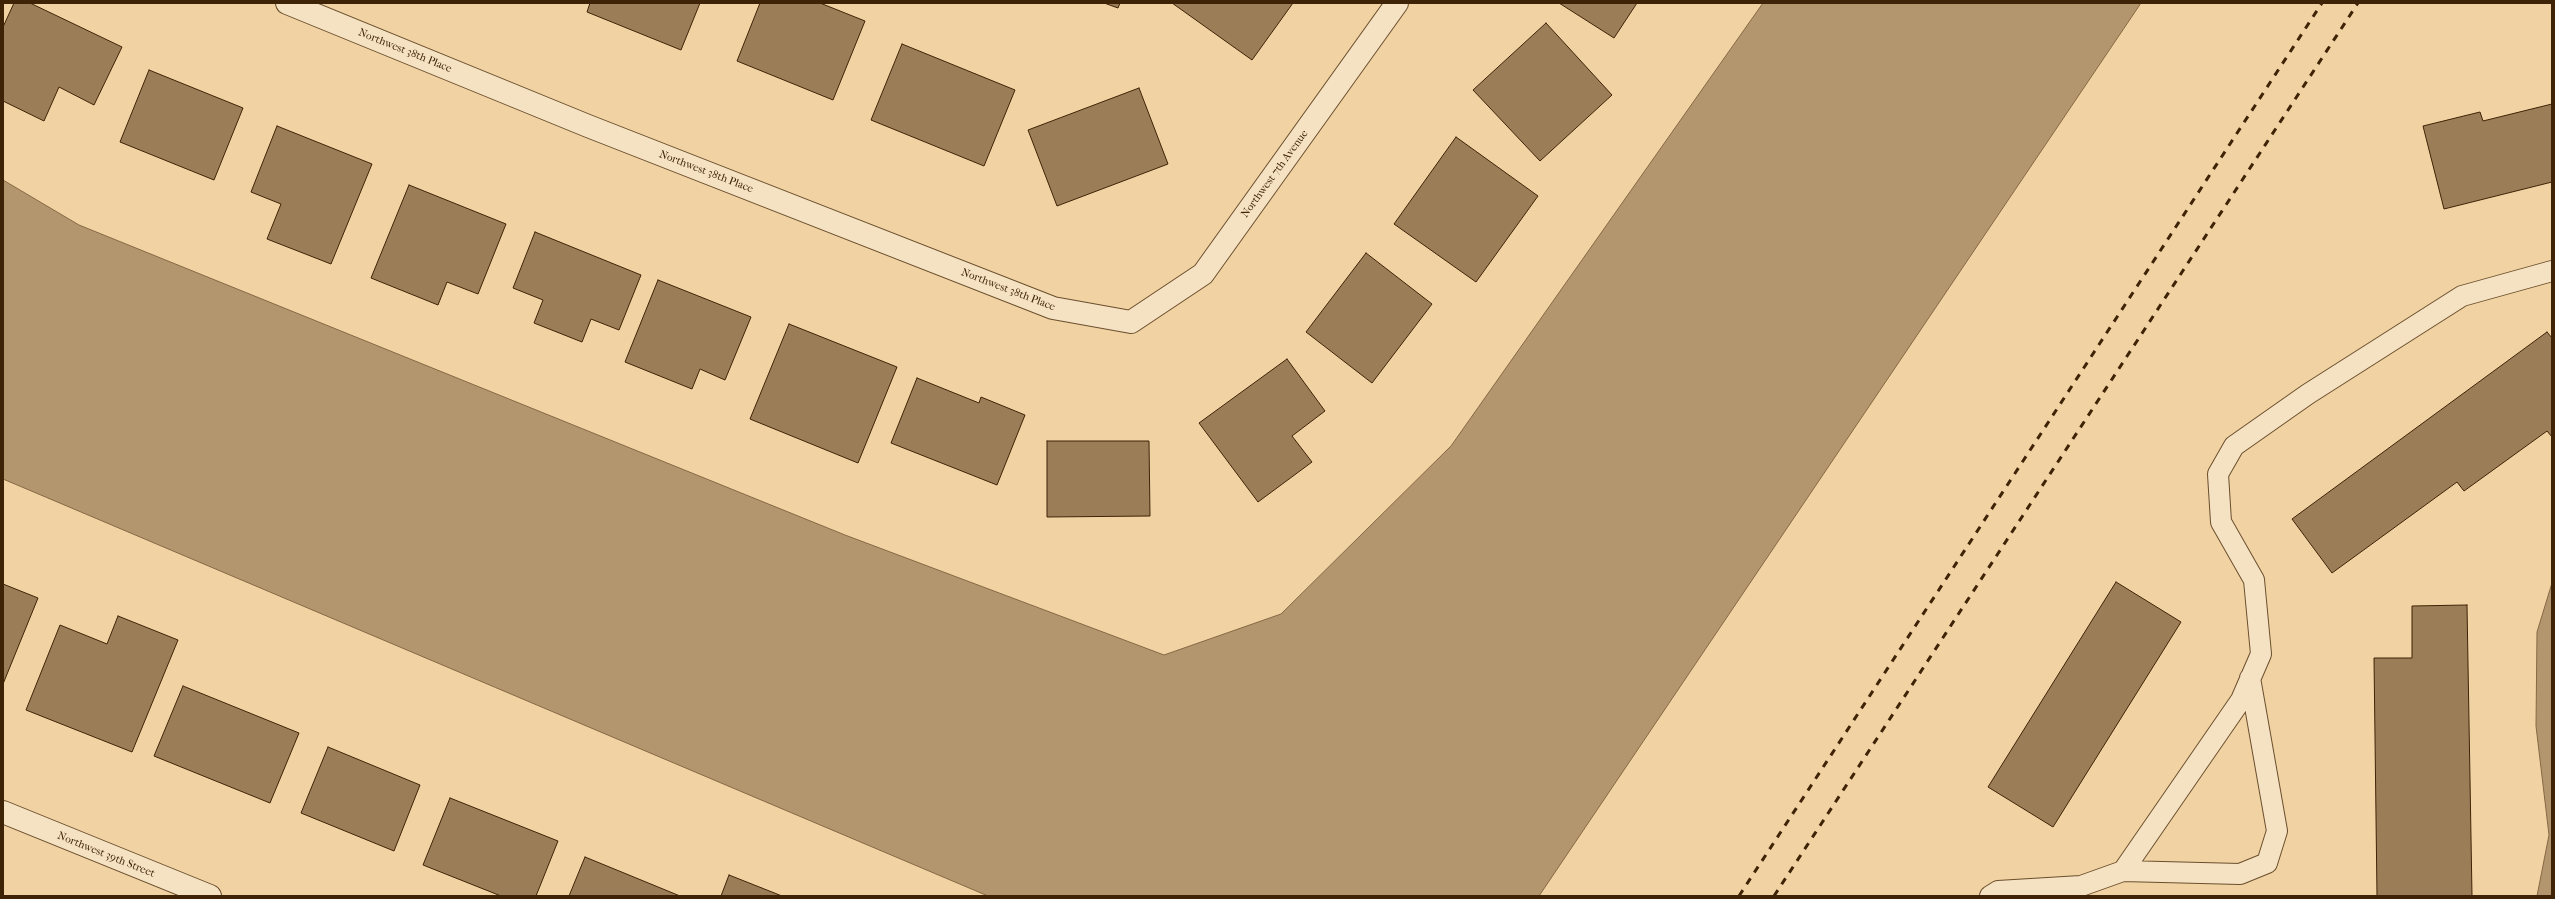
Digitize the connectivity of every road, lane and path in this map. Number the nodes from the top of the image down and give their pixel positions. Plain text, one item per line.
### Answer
1 (287, 3) edge
2 (1397, 3) edge
3 (2552, 271) edge
4 (1131, 322) joint
5 (2250, 678) junction
6 (3, 812) edge
7 (2123, 871) junction
8 (210, 896) edge
9 (1990, 896) edge

1 - 4 street, Northwest 38th Place
2 - 4 street, Northwest 7th Avenue
3 - 5 lane
5 - 7 lane
5 - 7 lane
6 - 8 street, Northwest 39th Street
7 - 9 lane

